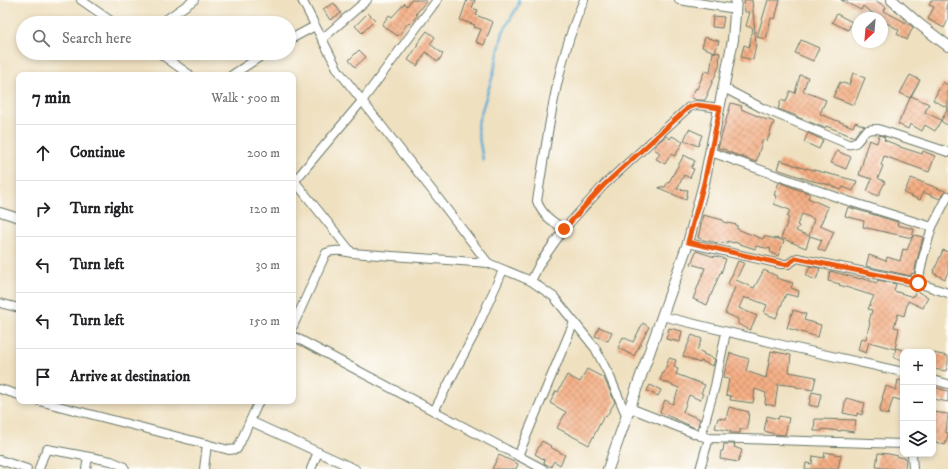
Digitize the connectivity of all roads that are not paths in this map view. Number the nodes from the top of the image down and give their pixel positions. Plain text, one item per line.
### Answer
1 (81, 0) edge
2 (194, 0) edge
3 (302, 0) edge
4 (367, 0) edge
5 (437, 0) edge
6 (584, 0) edge
7 (679, 0) edge
8 (892, 0) edge
9 (736, 4) edge
10 (104, 16) edge
11 (171, 16) edge
12 (315, 26) junction
13 (296, 36) edge
14 (322, 40) junction
15 (948, 46) edge
16 (169, 60) edge
17 (255, 60) edge
18 (186, 72) edge
19 (237, 72) edge
20 (724, 88) junction
21 (362, 101) junction
22 (720, 108) junction
23 (711, 152) junction
24 (948, 152) edge
25 (296, 179) edge
26 (296, 183) edge
27 (948, 196) edge
28 (0, 212) edge
29 (16, 217) edge
30 (932, 227) junction
31 (564, 229) junction
32 (688, 242) junction
33 (352, 252) junction
34 (488, 263) junction
35 (503, 270) junction
36 (531, 281) junction
37 (918, 283) junction
38 (948, 293) edge
39 (0, 303) edge
40 (16, 307) edge
41 (662, 316) junction
42 (296, 319) edge
43 (574, 322) junction
44 (726, 332) junction
45 (296, 338) edge
46 (900, 371) edge
47 (936, 381) edge
48 (948, 384) edge
49 (0, 390) edge
50 (16, 395) edge
51 (51, 404) edge
52 (258, 404) edge
53 (434, 411) junction
54 (628, 413) junction
55 (250, 421) junction
56 (701, 436) junction
57 (710, 438) junction
58 (207, 444) junction
59 (900, 444) edge
60 (318, 452) junction
61 (518, 456) junction
62 (88, 457) junction
63 (912, 457) edge
64 (0, 460) edge
65 (27, 469) edge
66 (39, 469) edge
67 (86, 469) edge
68 (124, 469) edge
69 (204, 469) edge
70 (311, 469) edge
71 (355, 469) edge
72 (543, 469) edge
73 (608, 469) edge
74 (700, 469) edge
75 (913, 469) edge

1 - 10 street
2 - 11 street
3 - 12 street
4 - 14 street
5 - 21 street
6 - 31 street
7 - 9 street
8 - 15 street
9 - 20 street
12 - 13 street
12 - 14 street
14 - 21 street
16 - 18 street
17 - 19 street
20 - 22 street
20 - 24 street
21 - 25 street
21 - 34 street
22 - 23 street
22 - 31 street
23 - 30 street
23 - 32 street
26 - 33 street
27 - 30 street
28 - 29 street
30 - 37 street
31 - 36 street
32 - 37 street
32 - 41 street
33 - 34 street
33 - 42 street
34 - 35 street
35 - 36 street
35 - 53 street
36 - 43 street
37 - 38 street
39 - 40 street
41 - 44 street
41 - 54 street
43 - 54 street
43 - 61 street
44 - 46 street
44 - 56 street
45 - 53 street
47 - 48 street
49 - 50 street
51 - 58 street
52 - 55 street
53 - 61 street
54 - 56 street
54 - 73 street
55 - 58 street
55 - 60 street
56 - 57 street
57 - 59 street
57 - 74 street
58 - 69 street
60 - 70 street
60 - 71 street
61 - 72 street
62 - 66 street
62 - 67 street
62 - 68 street
63 - 75 street
64 - 65 street

